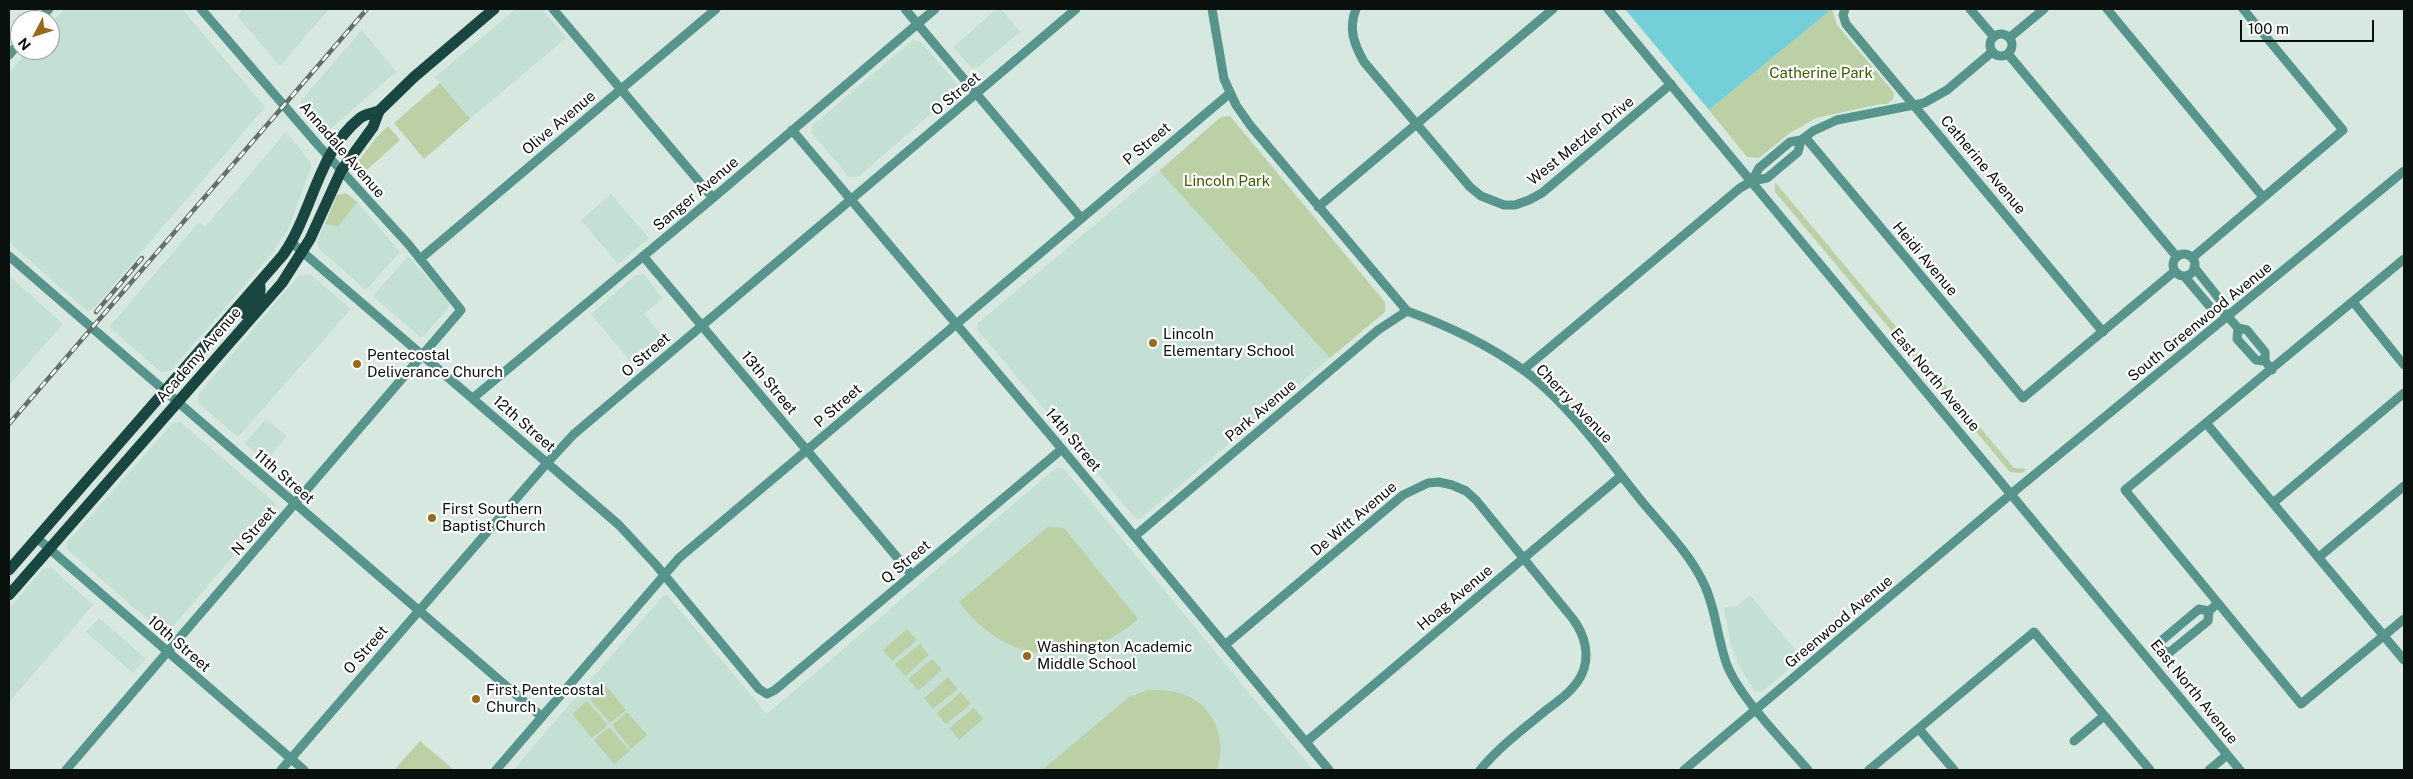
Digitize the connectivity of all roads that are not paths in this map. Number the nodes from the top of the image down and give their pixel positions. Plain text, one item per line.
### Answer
1 (201, 9) edge
2 (494, 9) edge
3 (552, 9) edge
4 (716, 9) edge
5 (905, 9) edge
6 (935, 9) edge
7 (1076, 9) edge
8 (1212, 9) edge
9 (1356, 9) edge
10 (1553, 9) edge
11 (1608, 9) edge
12 (1970, 9) edge
13 (2044, 9) edge
14 (2107, 9) edge
15 (2243, 9) edge
16 (1844, 12) edge
17 (918, 23) junction
18 (1994, 37) junction
19 (2009, 38) junction
20 (1992, 52) junction
21 (2008, 54) junction
22 (1671, 84) junction
23 (620, 89) junction
24 (978, 93) junction
25 (1229, 94) junction
26 (1916, 105) junction
27 (379, 112) junction
28 (1417, 124) junction
29 (792, 130) junction
30 (1803, 138) junction
31 (329, 158) junction
32 (340, 171) junction
33 (2404, 171) edge
34 (1752, 180) junction
35 (2263, 197) junction
36 (713, 198) junction
37 (851, 199) junction
38 (1318, 207) junction
39 (1081, 218) junction
40 (291, 242) junction
41 (303, 252) junction
42 (9, 256) edge
43 (643, 256) junction
44 (2177, 257) junction
45 (420, 259) junction
46 (2404, 259) edge
47 (2193, 263) junction
48 (2175, 271) junction
49 (2184, 276) junction
50 (260, 282) junction
51 (2354, 302) junction
52 (461, 310) joint
53 (2222, 310) junction
54 (1407, 312) junction
55 (2228, 317) junction
56 (956, 323) junction
57 (702, 325) junction
58 (2238, 328) junction
59 (2103, 332) junction
60 (235, 336) junction
61 (422, 356) junction
62 (2265, 361) junction
63 (2404, 365) edge
64 (1522, 370) junction
65 (2272, 370) junction
66 (165, 392) junction
67 (2404, 393) edge
68 (473, 398) junction
69 (177, 403) junction
70 (2206, 423) junction
71 (1062, 449) junction
72 (807, 450) junction
73 (547, 463) junction
74 (1621, 476) junction
75 (2404, 486) edge
76 (2011, 494) junction
77 (2273, 503) junction
78 (296, 504) junction
79 (1135, 536) junction
80 (37, 538) junction
81 (49, 549) junction
82 (2319, 558) junction
83 (1523, 559) junction
84 (9, 570) edge
85 (664, 575) junction
86 (912, 575) junction
87 (9, 595) edge
88 (2218, 603) junction
89 (418, 610) junction
90 (2209, 610) junction
91 (2404, 619) edge
92 (2384, 635) junction
93 (1225, 645) junction
94 (2161, 650) junction
95 (168, 652) junction
96 (2150, 660) junction
97 (2404, 660) edge
98 (1757, 709) junction
99 (2104, 716) junction
100 (542, 717) junction
101 (1919, 729) junction
102 (2074, 741) dead end
103 (1306, 742) junction
104 (2227, 755) junction
105 (291, 759) junction
106 (66, 770) edge
107 (281, 770) edge
108 (304, 770) edge
109 (496, 770) edge
110 (1329, 770) edge
111 (1480, 770) edge
112 (1684, 770) edge
113 (1808, 770) edge
114 (1869, 770) edge
115 (1954, 770) edge
116 (2150, 770) edge
117 (2209, 770) edge
118 (2240, 770) edge

1 - 31 street, Annadale Avenue
2 - 27 main road, Academy Avenue
3 - 23 street
4 - 23 street, Olive Avenue
5 - 17 street
6 - 17 street, Sanger Avenue
7 - 24 street, O Street
8 - 25 street
9 - 28 street, West Metzler Drive
10 - 28 street
11 - 22 street, East North Avenue
12 - 18 street
13 - 19 street
14 - 35 street
15 - 35 street
16 - 26 street, Catherine Avenue
17 - 24 street
17 - 29 street, Sanger Avenue
18 - 19 street
18 - 20 street
19 - 21 street
20 - 21 street
20 - 26 street
21 - 44 street
22 - 28 street, West Metzler Drive
22 - 34 street, East North Avenue
23 - 36 street
23 - 45 street, Olive Avenue
24 - 37 street, O Street
24 - 39 street
25 - 38 street
25 - 39 street, P Street
26 - 30 street
26 - 59 street, Catherine Avenue
27 - 31 main road, Academy Avenue
27 - 32 main road, Academy Avenue
28 - 38 street
29 - 36 street, Sanger Avenue
29 - 37 street, 14th Street
30 - 34 street
30 - 34 street
30 - 59 street, Heidi Avenue
31 - 32 street, Annadale Avenue
31 - 40 main road, Academy Avenue
32 - 41 main road, Academy Avenue
32 - 45 street, Annadale Avenue
33 - 55 street, South Greenwood Avenue
34 - 64 street
34 - 76 street, East North Avenue
35 - 47 street
36 - 43 street, Sanger Avenue
37 - 56 street, 14th Street
37 - 57 street, O Street
38 - 54 street
39 - 56 street, P Street
40 - 41 street, 12th Street
40 - 50 main road, Academy Avenue
41 - 60 main road, Academy Avenue
41 - 61 street, 12th Street
42 - 66 street, 11th Street
43 - 57 street, 13th Street
43 - 68 street, Sanger Avenue
44 - 47 street
44 - 48 street
45 - 52 street, Annadale Avenue
46 - 51 street
47 - 49 street
47 - 53 street
48 - 49 street
48 - 59 street
49 - 53 street
50 - 60 main road
50 - 66 main road, Academy Avenue
51 - 63 street
51 - 65 street
52 - 61 street, N Street
53 - 55 street
54 - 64 street, Cherry Avenue
54 - 79 street, Park Avenue
55 - 58 street
55 - 76 street, South Greenwood Avenue
56 - 71 street, 14th Street
56 - 72 street, P Street
57 - 72 street, 13th Street
57 - 73 street, O Street
58 - 62 street
58 - 62 street
60 - 69 main road, Academy Avenue
61 - 68 street, 12th Street
61 - 78 street, N Street
62 - 65 street
64 - 74 street, Cherry Avenue
65 - 70 street
66 - 69 street, 11th Street
66 - 80 main road, Academy Avenue
67 - 77 street
68 - 73 street, 12th Street
69 - 78 street, 11th Street
69 - 81 main road, Academy Avenue
70 - 77 street
70 - 88 street
71 - 79 street, 14th Street
71 - 86 street, Q Street
72 - 85 street, P Street
72 - 86 street, 13th Street
73 - 85 street, 12th Street
73 - 89 street, O Street
74 - 83 street, Hoag Avenue
74 - 98 street, Cherry Avenue
75 - 82 street
76 - 96 street, East North Avenue
76 - 98 street, Greenwood Avenue
77 - 82 street
78 - 89 street, 11th Street
78 - 95 street, N Street
79 - 93 street, 14th Street
80 - 81 street, 10th Street
80 - 84 main road, Academy Avenue
81 - 87 main road, Academy Avenue
81 - 95 street, 10th Street
82 - 92 street
83 - 93 street, De Witt Avenue
83 - 103 street, Hoag Avenue
83 - 111 street, De Witt Avenue
85 - 86 street, Q Street
85 - 100 street, P Street
88 - 90 street
88 - 92 street
89 - 100 street, 11th Street
89 - 105 street, O Street
90 - 94 street
90 - 94 street
91 - 92 street
92 - 97 street
93 - 103 street, 14th Street
94 - 96 street
95 - 105 street, 10th Street
95 - 106 street, N Street
96 - 104 street, East North Avenue
98 - 112 street, Greenwood Avenue
98 - 113 street, Cherry Avenue
99 - 101 street
99 - 102 street
99 - 116 street
100 - 109 street, P Street
101 - 114 street
101 - 115 street
103 - 110 street, 14th Street
104 - 117 street
104 - 118 street, East North Avenue
105 - 107 street, O Street
105 - 108 street, 10th Street

